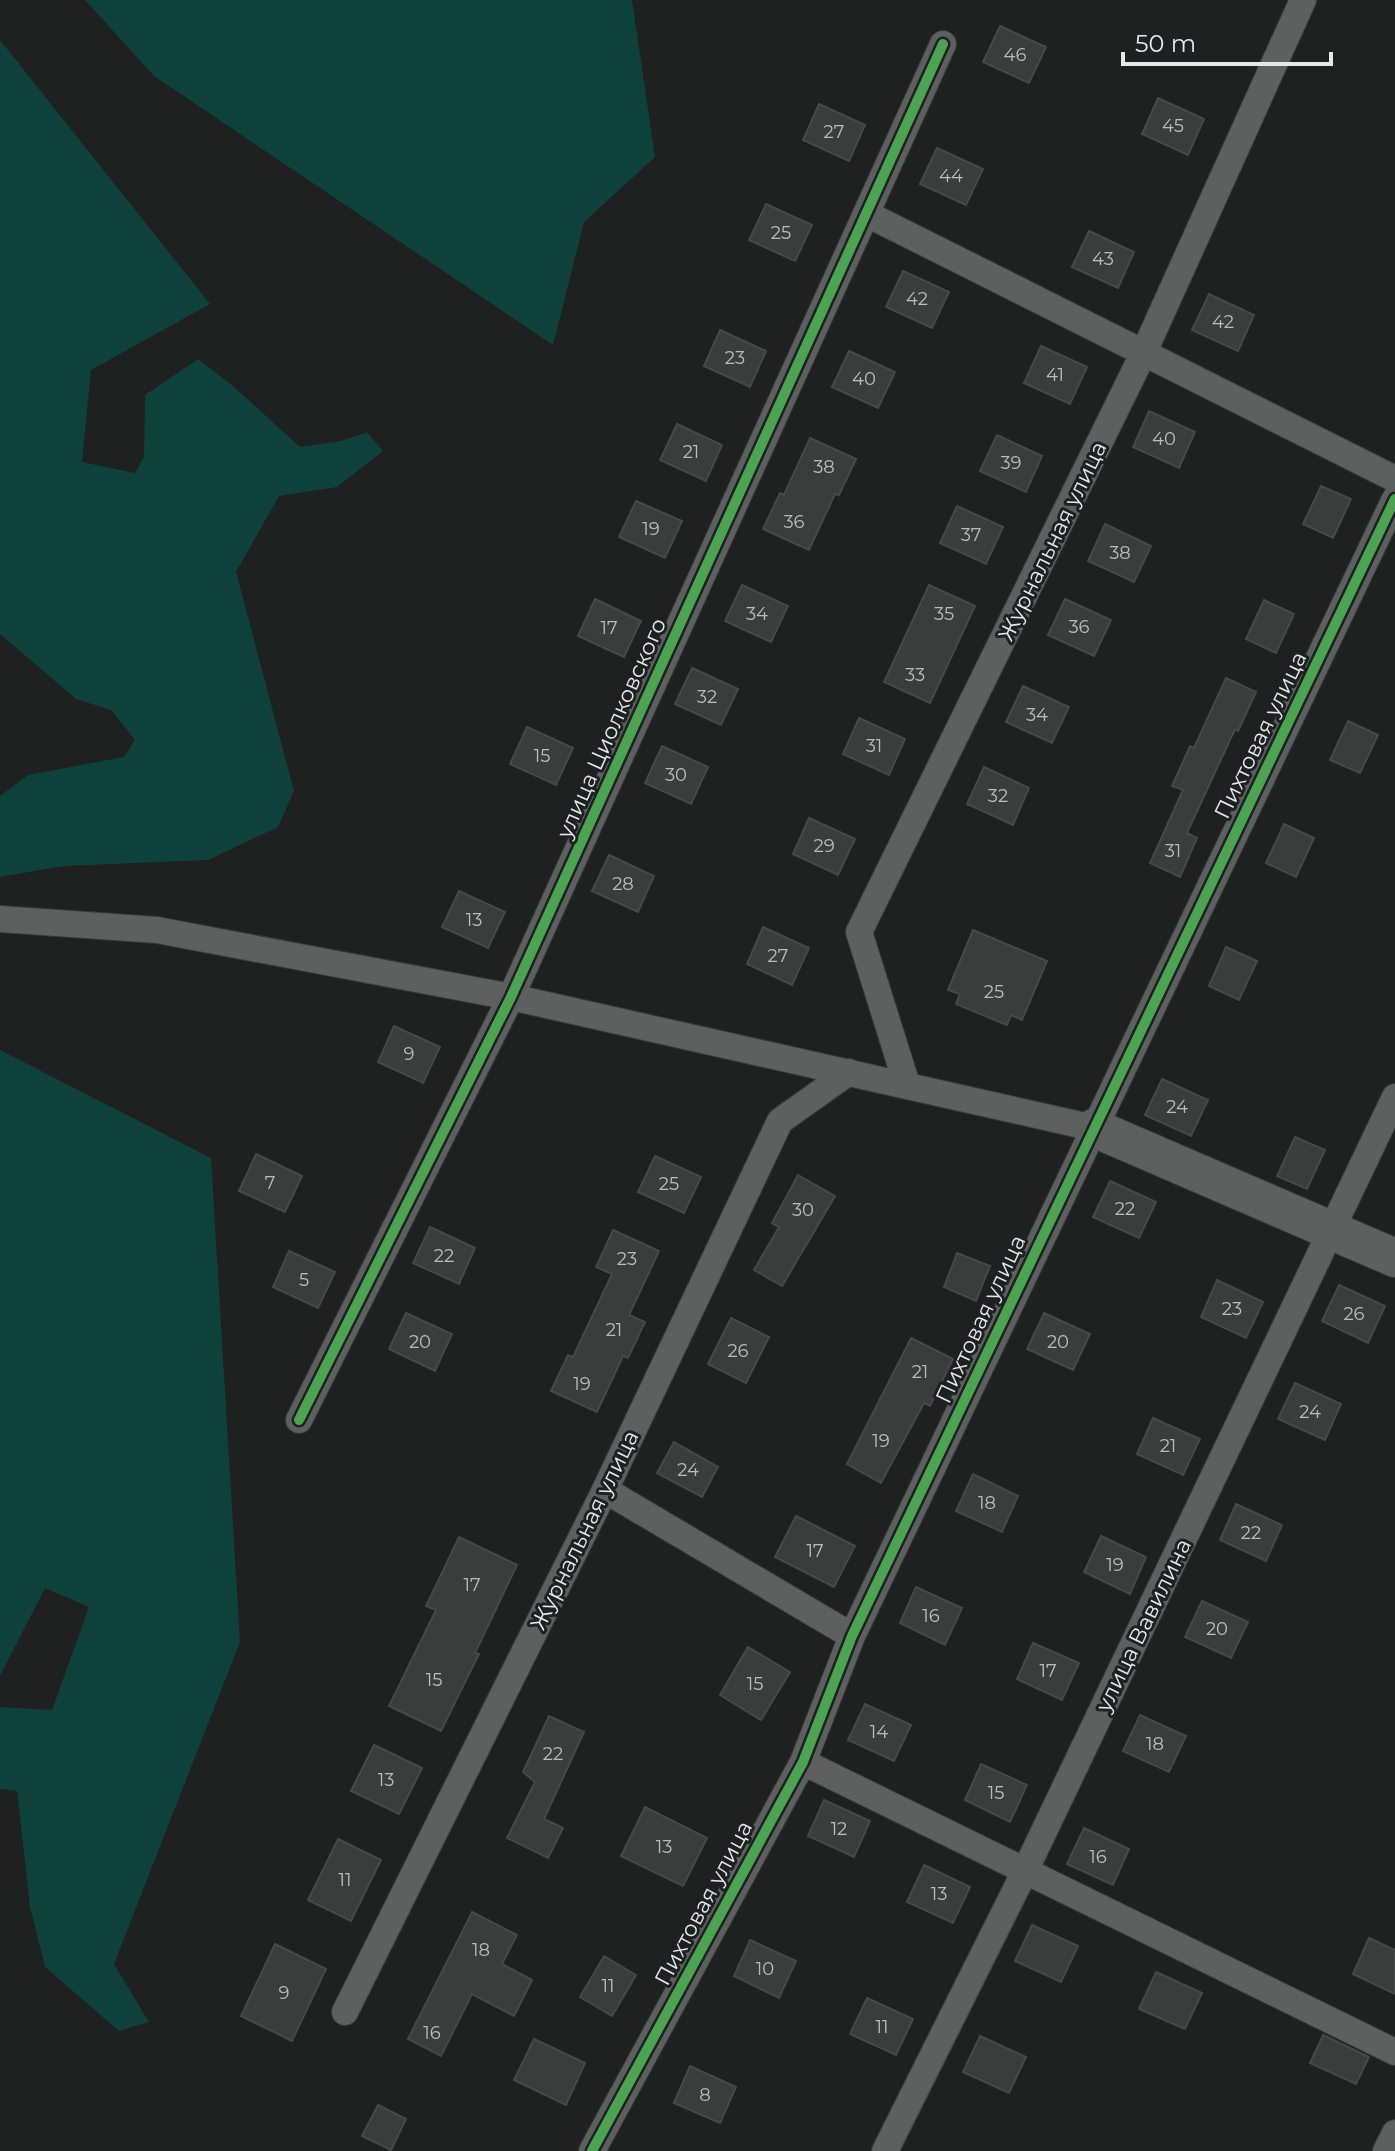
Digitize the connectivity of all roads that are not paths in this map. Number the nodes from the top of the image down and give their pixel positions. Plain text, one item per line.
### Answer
1 (1303, 0) edge
2 (943, 44) dead end
3 (867, 214) junction
4 (1144, 352) junction
5 (1395, 479) edge
6 (1395, 499) edge
7 (0, 919) edge
8 (511, 997) junction
9 (849, 1072) junction
10 (907, 1085) junction
11 (1395, 1097) edge
12 (1094, 1128) junction
13 (1333, 1231) junction
14 (1395, 1258) edge
15 (299, 1420) dead end
16 (605, 1490) junction
17 (852, 1636) junction
18 (803, 1762) junction
19 (1025, 1871) junction
20 (345, 2012) dead end
21 (1395, 2052) edge
22 (1395, 2133) edge
23 (592, 2151) edge
24 (885, 2151) edge
25 (1386, 2151) edge

1 - 4 street, Журнальная улица
2 - 3 street, улица Циолковского
3 - 4 street
3 - 8 street, улица Циолковского
4 - 5 street
4 - 10 street, Журнальная улица
6 - 12 street, Пихтовая улица
7 - 8 street
8 - 9 street
8 - 15 street, улица Циолковского
9 - 10 street
9 - 16 street, Журнальная улица
10 - 12 street
11 - 13 street, улица Вавилина
12 - 13 street
12 - 17 street, Пихтовая улица
13 - 14 street
13 - 19 street, улица Вавилина
16 - 17 street
16 - 20 street, Журнальная улица
17 - 18 street, Пихтовая улица
18 - 19 street
18 - 23 street, Пихтовая улица
19 - 21 street
19 - 24 street, улица Вавилина
22 - 25 street

